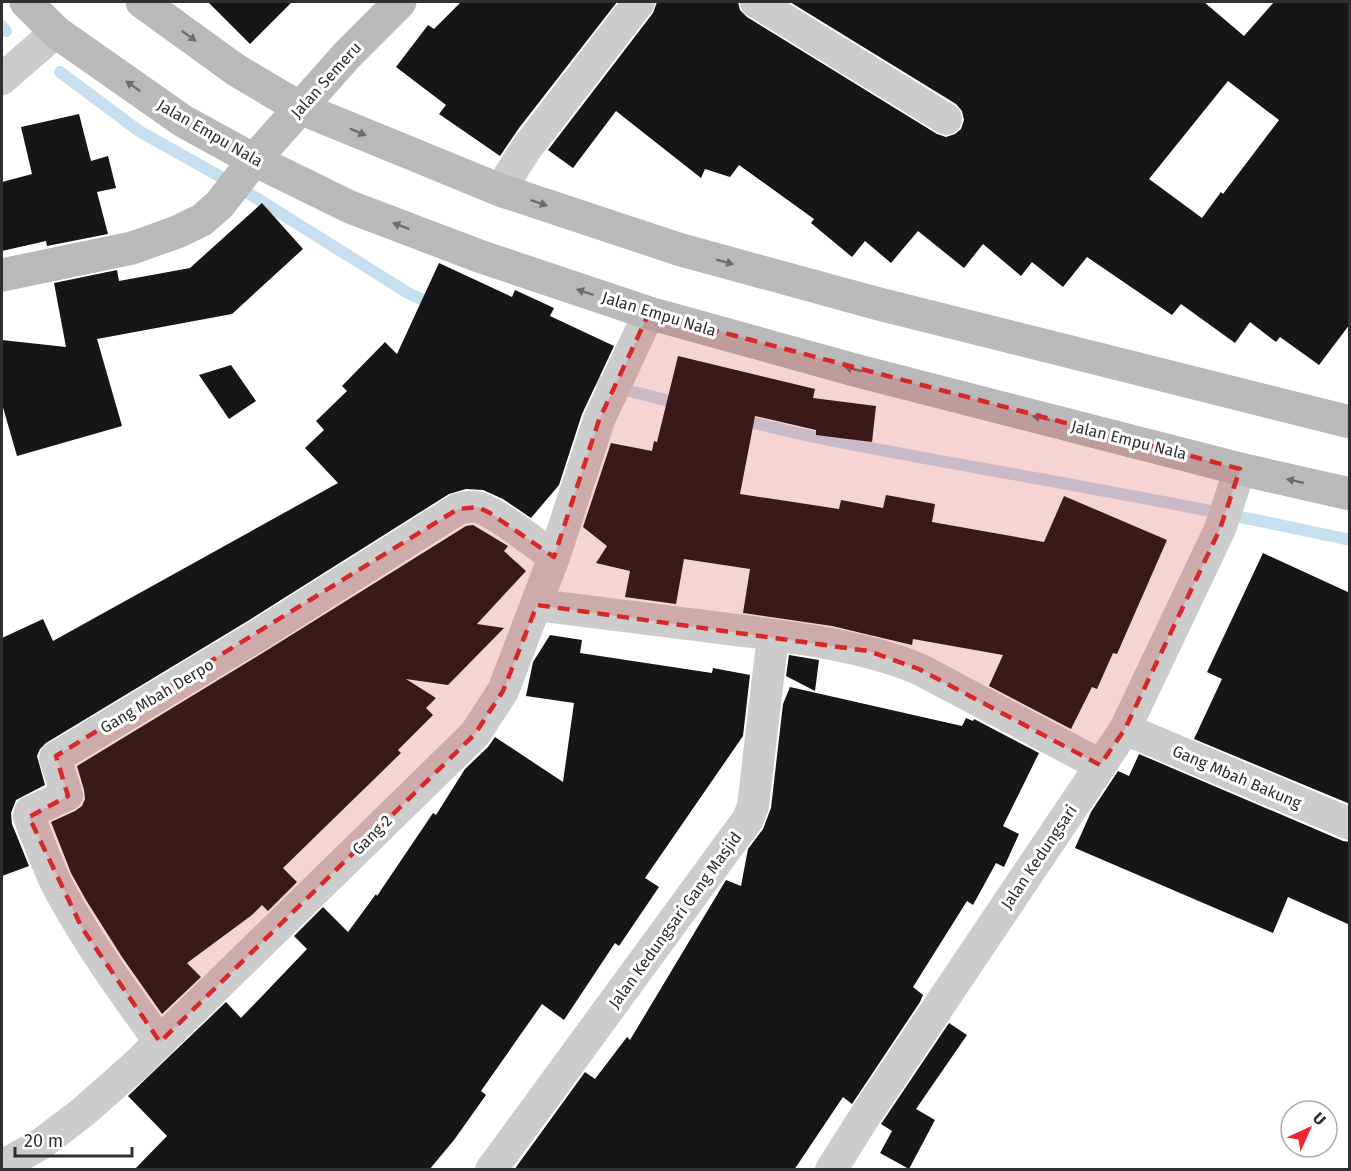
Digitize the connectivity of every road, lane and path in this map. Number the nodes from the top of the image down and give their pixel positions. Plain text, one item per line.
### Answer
1 (26, 2) edge
2 (142, 2) edge
3 (400, 2) edge
4 (639, 2) edge
5 (756, 2) edge
6 (56, 32) junction
7 (2, 79) edge
8 (300, 108) junction
9 (946, 119) dead end
10 (242, 176) junction
11 (500, 190) junction
12 (2, 275) edge
13 (649, 313) junction
14 (1350, 422) edge
15 (1240, 469) junction
16 (1350, 494) edge
17 (554, 557) junction
18 (537, 605) junction
19 (773, 635) junction
20 (1125, 729) junction
21 (1100, 765) junction
22 (1350, 824) edge
23 (160, 1042) junction
24 (2, 1166) edge
25 (490, 1170) edge
26 (831, 1170) edge

1 - 6 main road, Jalan Empu Nala
2 -> 8 main road
3 - 8 main road, Jalan Semeru
4 - 11 street
5 - 9 street
6 - 7 street
10 -> 6 main road, Jalan Empu Nala
8 - 10 main road, Jalan Semeru
8 -> 11 main road
10 - 12 main road, Jalan Semeru
13 -> 10 main road, Jalan Empu Nala
11 -> 14 main road
15 -> 13 main road, Jalan Empu Nala
13 - 17 street, Gang 2
16 -> 15 main road, Jalan Empu Nala
15 - 20 street, Jalan Kedungsari
17 - 18 street, Gang 2
17 - 23 street, Gang Mbah Derpo
18 - 19 street
18 - 23 street, Gang 2
19 - 21 street
19 - 25 street, Jalan Kedungsari Gang Masjid
20 - 21 street, Jalan Kedungsari
20 - 22 street, Gang Mbah Bakung
21 - 26 street, Jalan Kedungsari
23 - 24 street, Gang 2

